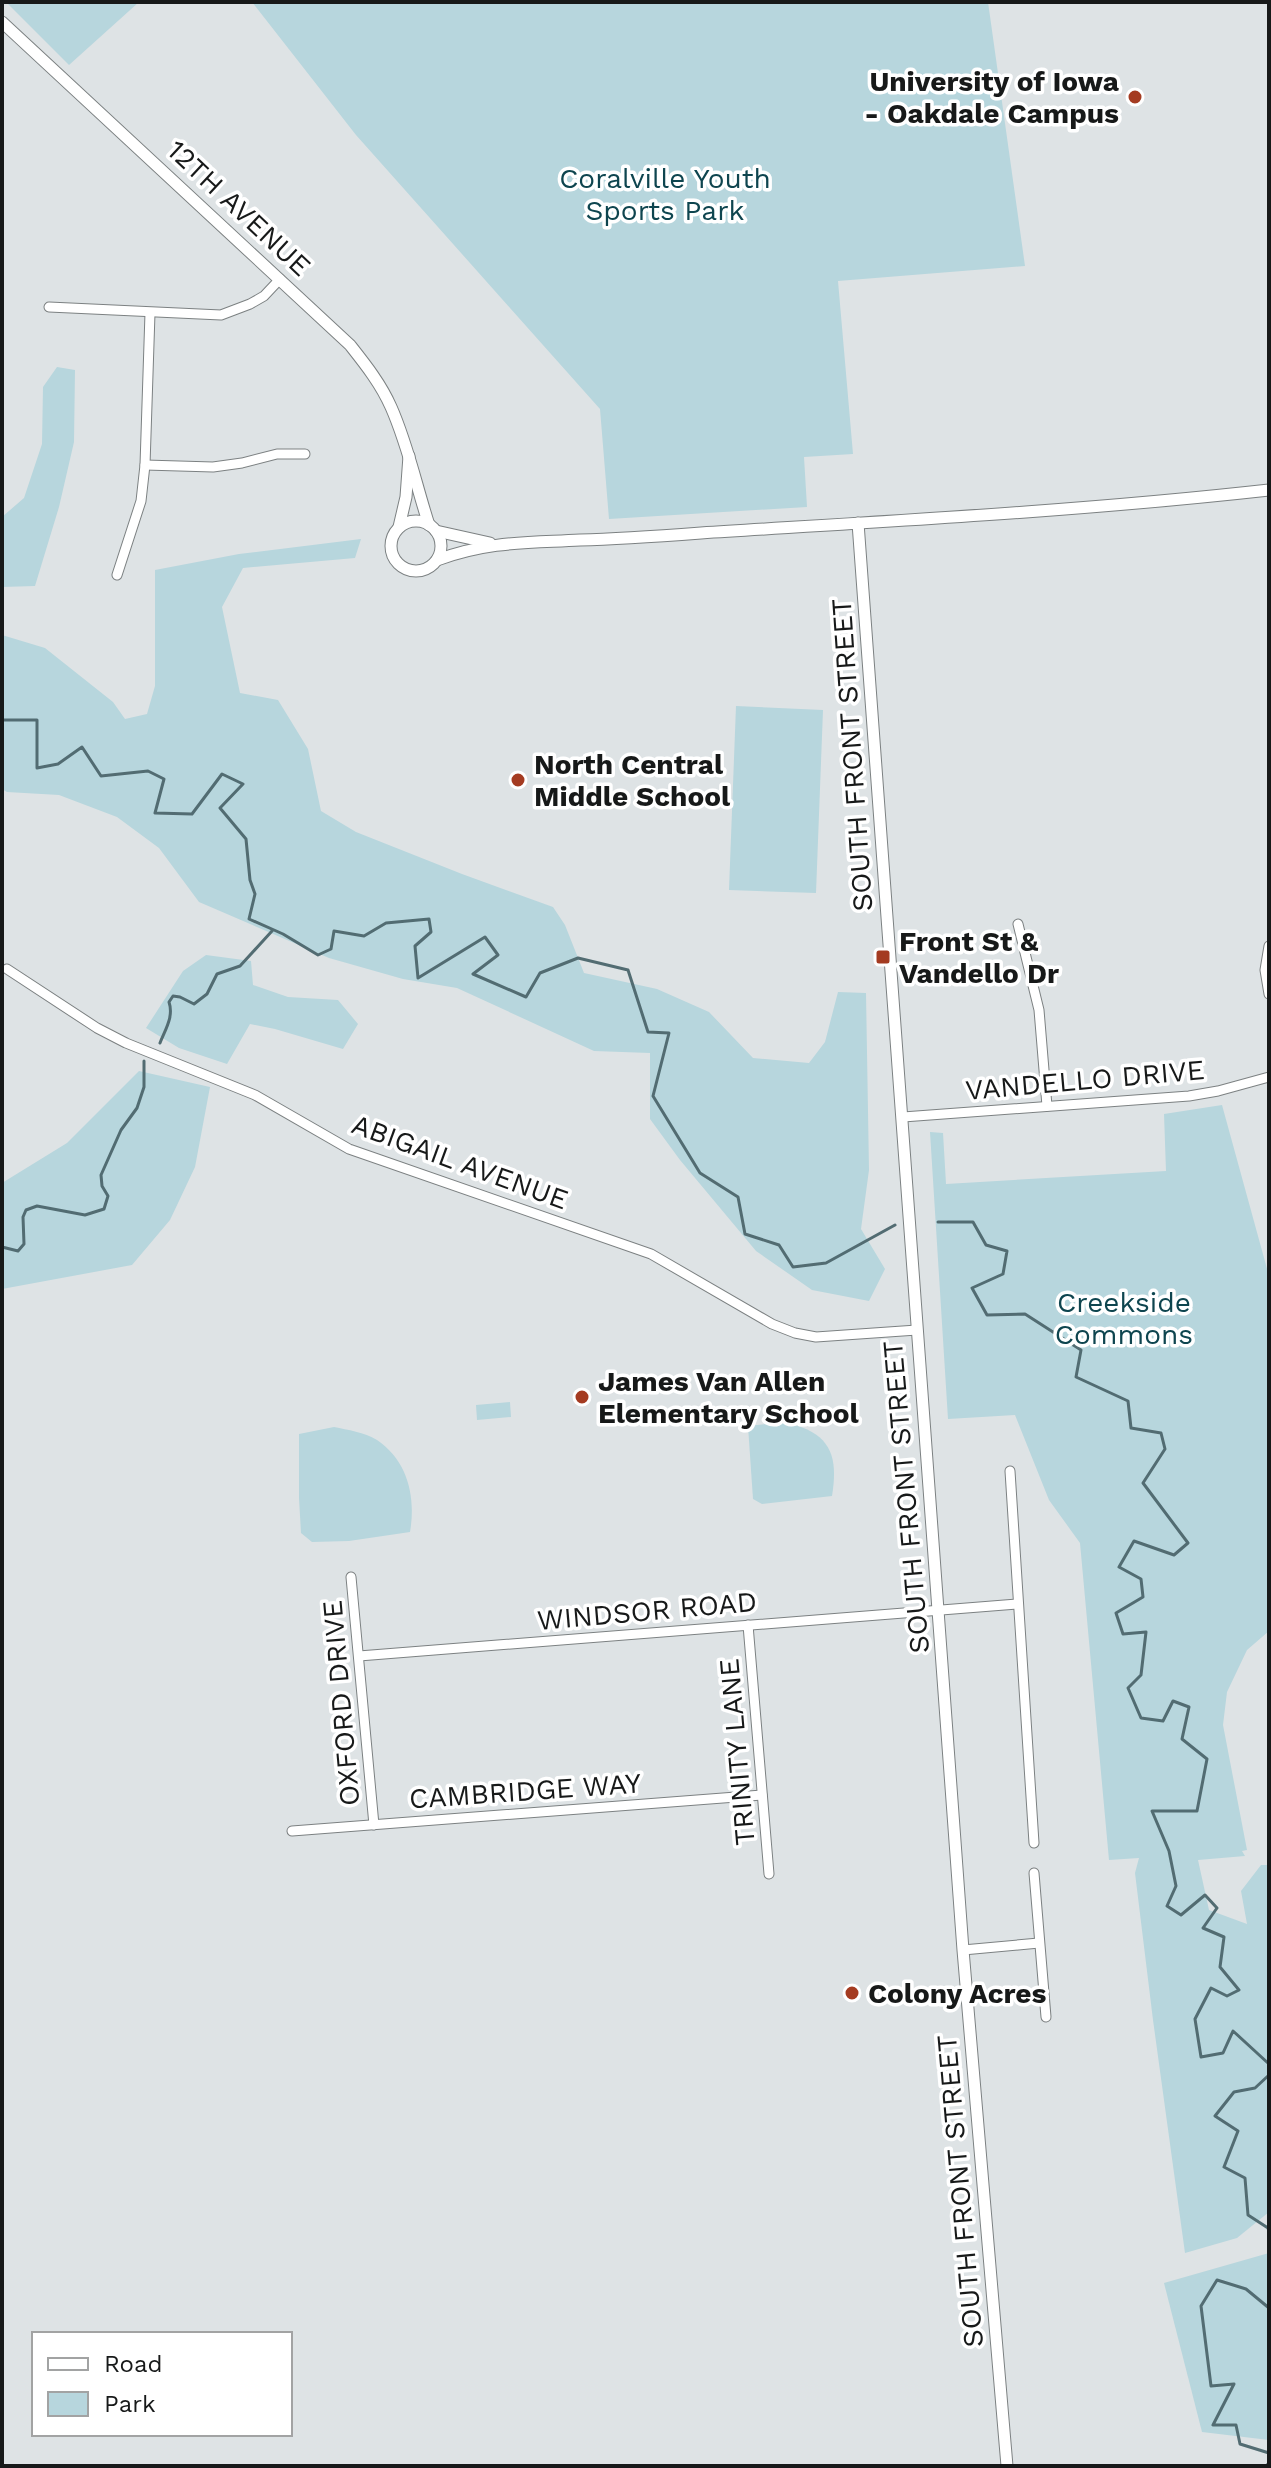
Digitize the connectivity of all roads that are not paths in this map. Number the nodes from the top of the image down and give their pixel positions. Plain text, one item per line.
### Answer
1 (2, 22) edge
2 (280, 279) junction
3 (49, 307) dead end
4 (150, 313) junction
5 (305, 454) dead end
6 (409, 456) junction
7 (145, 465) junction
8 (1269, 490) edge
9 (858, 523) junction
10 (399, 527) junction
11 (433, 528) junction
12 (495, 544) junction
13 (437, 560) junction
14 (117, 575) dead end
15 (1018, 924) dead end
16 (1269, 946) edge
17 (7, 969) dead end
18 (1269, 994) edge
19 (1269, 1077) edge
20 (1047, 1106) junction
21 (903, 1117) junction
22 (917, 1330) junction
23 (1010, 1471) dead end
24 (351, 1577) dead end
25 (1017, 1604) junction
26 (939, 1610) junction
27 (748, 1625) junction
28 (359, 1656) junction
29 (762, 1795) junction
30 (374, 1825) junction
31 (292, 1831) dead end
32 (1034, 1843) dead end
33 (1034, 1873) dead end
34 (769, 1874) dead end
35 (1039, 1943) junction
36 (963, 1950) junction
37 (1046, 2017) dead end
38 (1007, 2466) edge

1 - 2 street, 12TH AVENUE
2 - 4 street
2 - 6 street, 12TH AVENUE
3 - 4 street
4 - 7 street
5 - 7 street
6 - 10 street, 12TH AVENUE
6 - 11 street, 12TH AVENUE
7 - 14 street
8 - 9 street
9 - 12 street
9 - 21 street, SOUTH FRONT STREET
10 - 11 street
10 - 13 street
11 - 12 street
11 - 13 street
12 - 13 street
15 - 20 street
16 - 18 street
17 - 22 street, ABIGAIL AVENUE
19 - 20 street, VANDELLO DRIVE
20 - 21 street, VANDELLO DRIVE
21 - 22 street, SOUTH FRONT STREET
22 - 26 street, SOUTH FRONT STREET
23 - 25 street
24 - 28 street, OXFORD DRIVE
25 - 26 street, WINDSOR ROAD
25 - 32 street
26 - 27 street, WINDSOR ROAD
26 - 36 street, SOUTH FRONT STREET
27 - 28 street, WINDSOR ROAD
27 - 29 street, TRINITY LANE
28 - 30 street, OXFORD DRIVE
29 - 30 street, CAMBRIDGE WAY
29 - 34 street, TRINITY LANE
30 - 31 street, CAMBRIDGE WAY
33 - 35 street
35 - 36 street
35 - 37 street
36 - 38 street, SOUTH FRONT STREET

